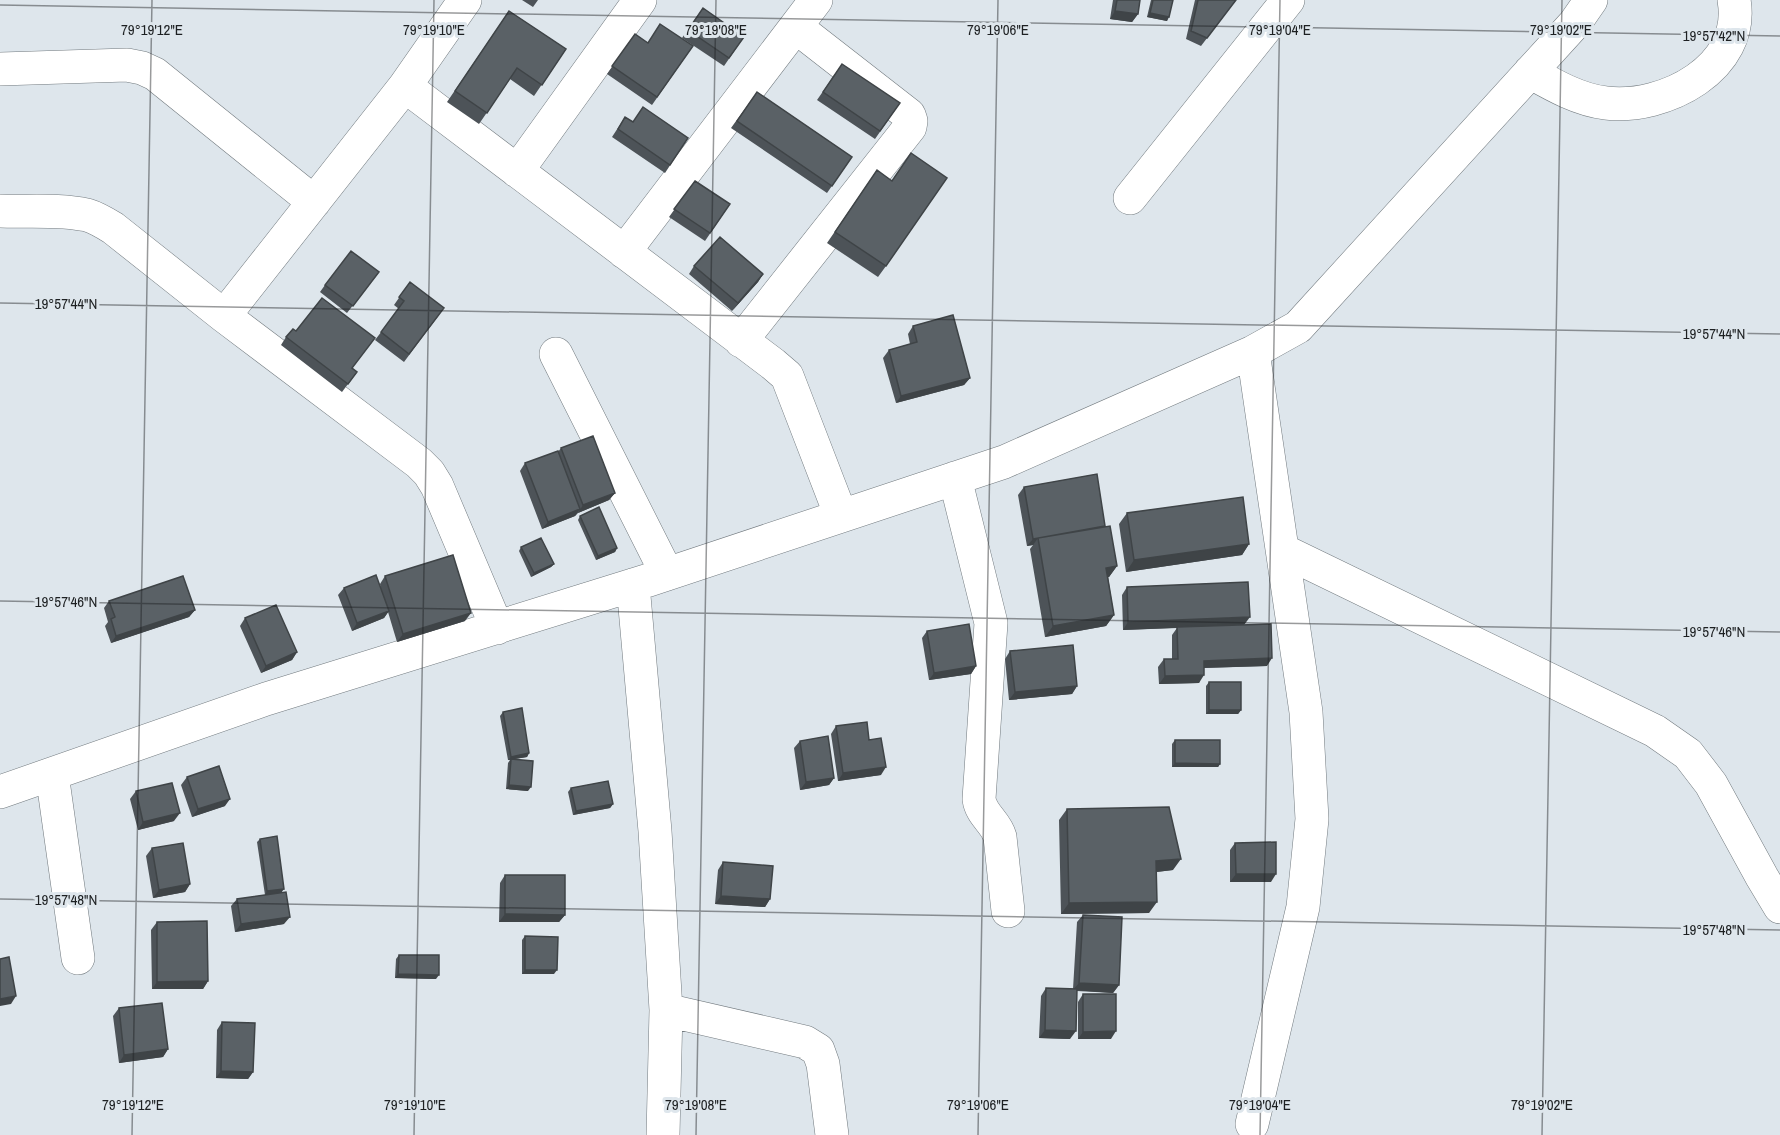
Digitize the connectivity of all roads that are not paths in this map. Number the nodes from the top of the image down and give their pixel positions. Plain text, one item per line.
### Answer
1 (465, 0) edge
2 (640, 0) edge
3 (816, 0) edge
4 (1288, 0) edge
5 (1591, 0) edge
6 (1734, 0) edge
7 (796, 27) junction
8 (0, 69) edge
9 (1530, 72) junction
10 (405, 86) junction
11 (517, 171) junction
12 (1130, 198) dead end
13 (314, 202) junction
14 (0, 212) edge
15 (624, 252) junction
16 (224, 316) junction
17 (741, 341) junction
18 (1253, 352) junction
19 (556, 354) dead end
20 (955, 478) junction
21 (842, 516) junction
22 (1284, 551) junction
23 (667, 574) junction
24 (633, 585) junction
25 (498, 628) junction
26 (52, 774) junction
27 (0, 792) edge
28 (1780, 907) edge
29 (1008, 911) dead end
30 (78, 958) dead end
31 (666, 1010) junction
32 (1252, 1124) dead end
33 (663, 1135) edge
34 (832, 1135) edge

1 - 10 street
2 - 11 street
3 - 7 street
4 - 12 street
5 - 9 street
6 - 9 street
7 - 15 street
7 - 17 street
8 - 13 street
9 - 18 street
10 - 11 street
10 - 13 street
11 - 15 street
13 - 16 street
14 - 16 street
15 - 17 street
16 - 25 street
17 - 21 street
18 - 20 street
18 - 22 street
19 - 23 street
20 - 21 street
20 - 29 street
21 - 23 street
22 - 28 street
22 - 32 street
23 - 24 street
24 - 25 street
24 - 31 street
25 - 26 street
26 - 27 street
26 - 30 street
31 - 33 street
31 - 34 street

